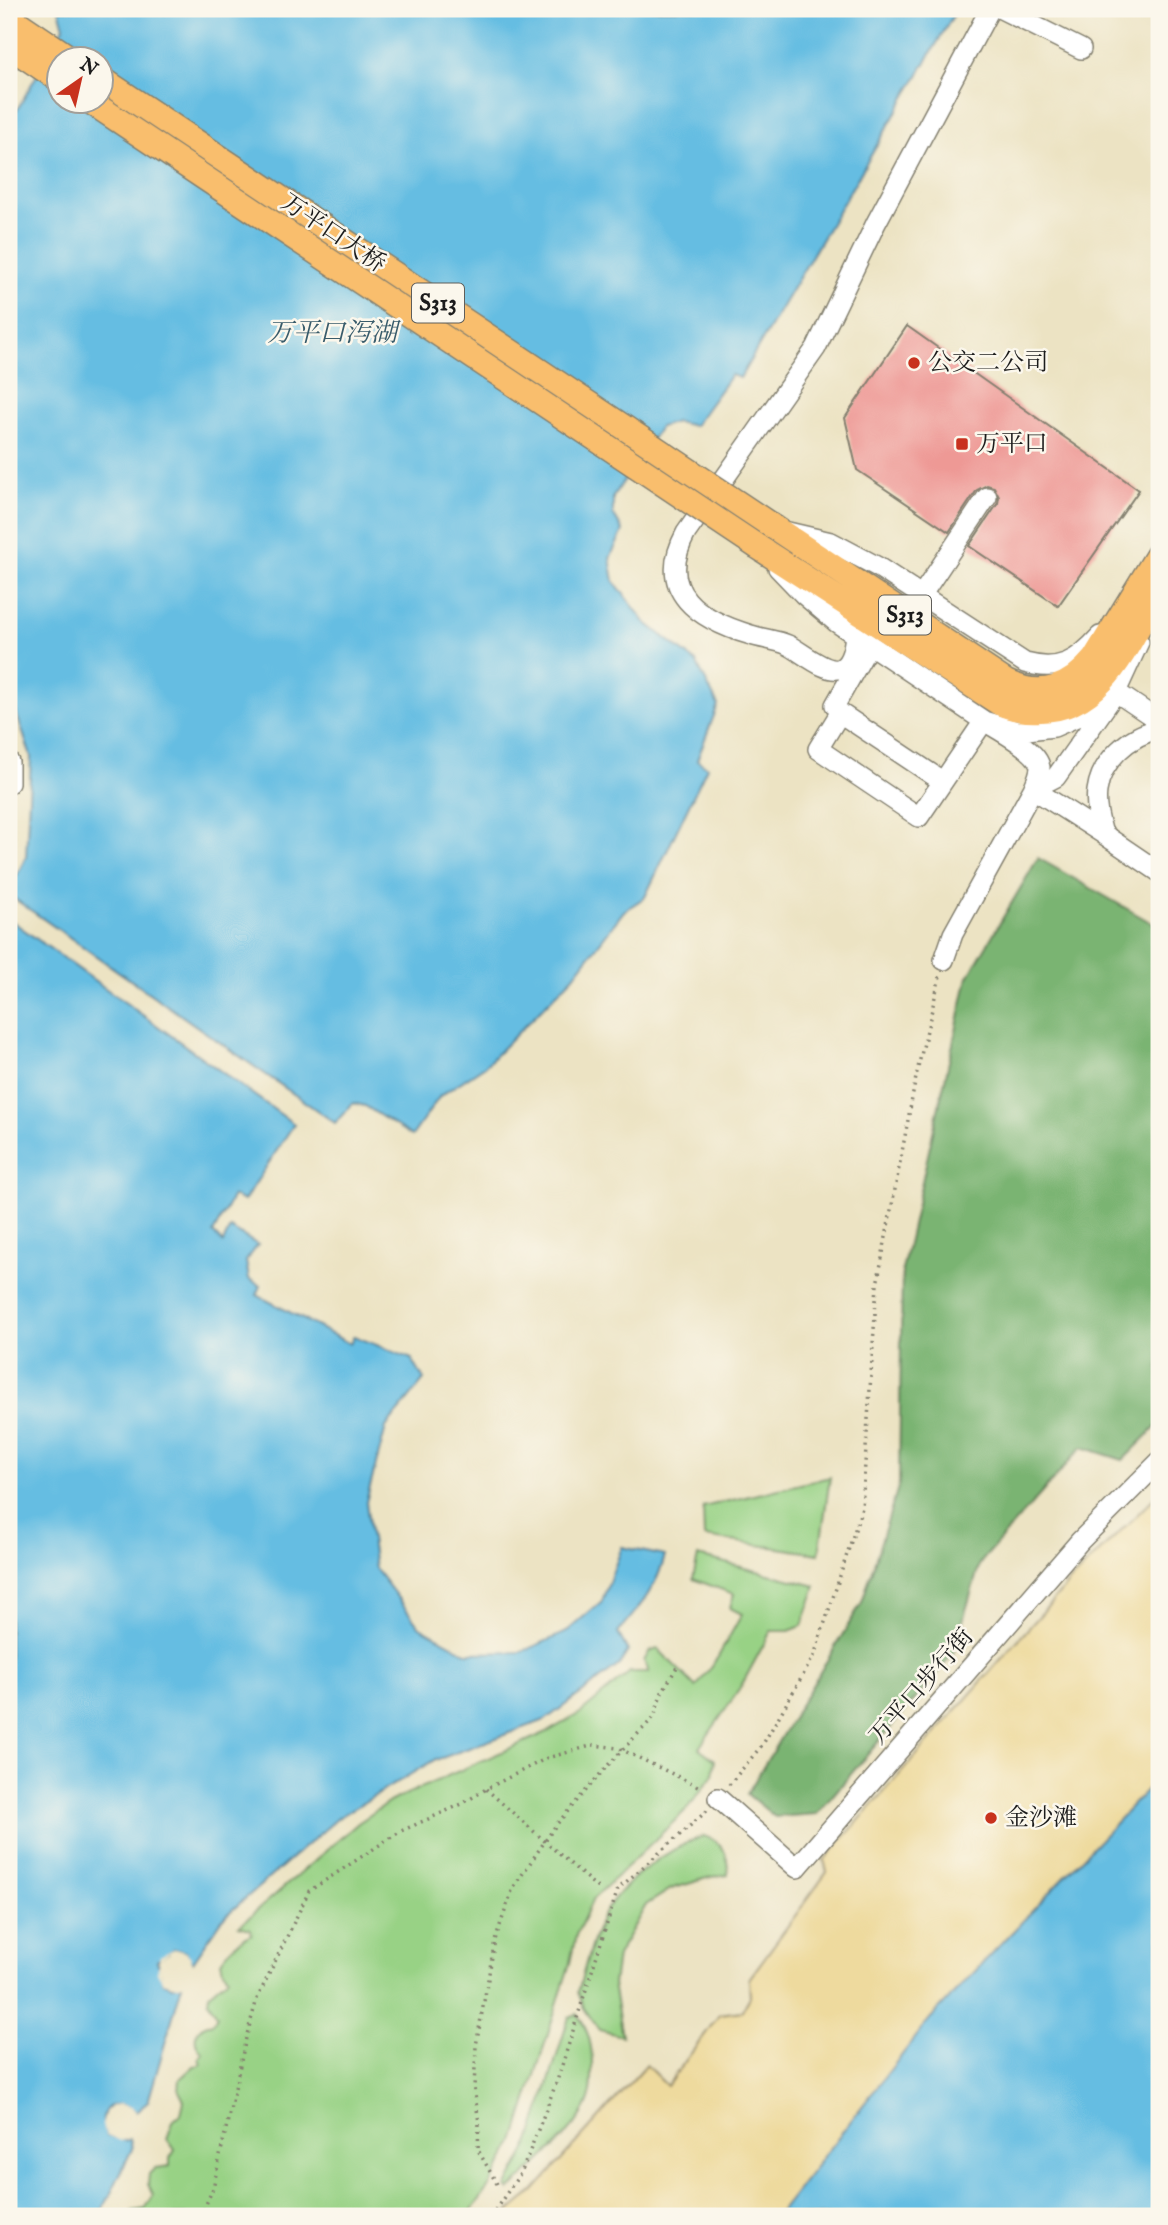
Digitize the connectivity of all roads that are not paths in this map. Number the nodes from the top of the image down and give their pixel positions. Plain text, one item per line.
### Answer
1 (990, 9) edge
2 (1001, 9) edge
3 (9, 17) edge
4 (9, 46) edge
5 (52, 46) edge
6 (1082, 49) dead end
7 (46, 71) edge
8 (116, 88) edge
9 (113, 116) edge
10 (987, 497) dead end
11 (775, 528) junction
12 (758, 547) junction
13 (1159, 553) edge
14 (921, 596) junction
15 (1155, 598) edge
16 (1120, 615) junction
17 (861, 638) junction
18 (1116, 692) junction
19 (992, 712) junction
20 (840, 713) junction
21 (1159, 722) edge
22 (1159, 729) edge
23 (9, 762) edge
24 (942, 781) junction
25 (9, 783) edge
26 (1033, 789) junction
27 (1108, 837) junction
28 (1159, 872) edge
29 (944, 960) road end
30 (1159, 1462) edge
31 (710, 1793) road end

1 - 17 street
2 - 6 street
3 - 5 main road
4 - 7 main road
8 - 11 main road, 万平口大桥 / S313, bridge
9 - 12 main road, 万平口大桥 / S313, bridge
10 - 14 street
11 - 14 street
11 - 16 main road, S313
12 - 17 street
12 - 19 main road, S313
13 - 16 main road
14 - 16 street
15 - 18 street
15 - 19 main road
17 - 19 street
17 - 20 street
18 - 19 street
18 - 21 street
18 - 26 street
19 - 24 street
19 - 26 street
20 - 24 street
20 - 24 street
22 - 27 street
23 - 25 street
26 - 27 street
26 - 29 street
27 - 28 street
30 - 31 street, 万平口步行街

